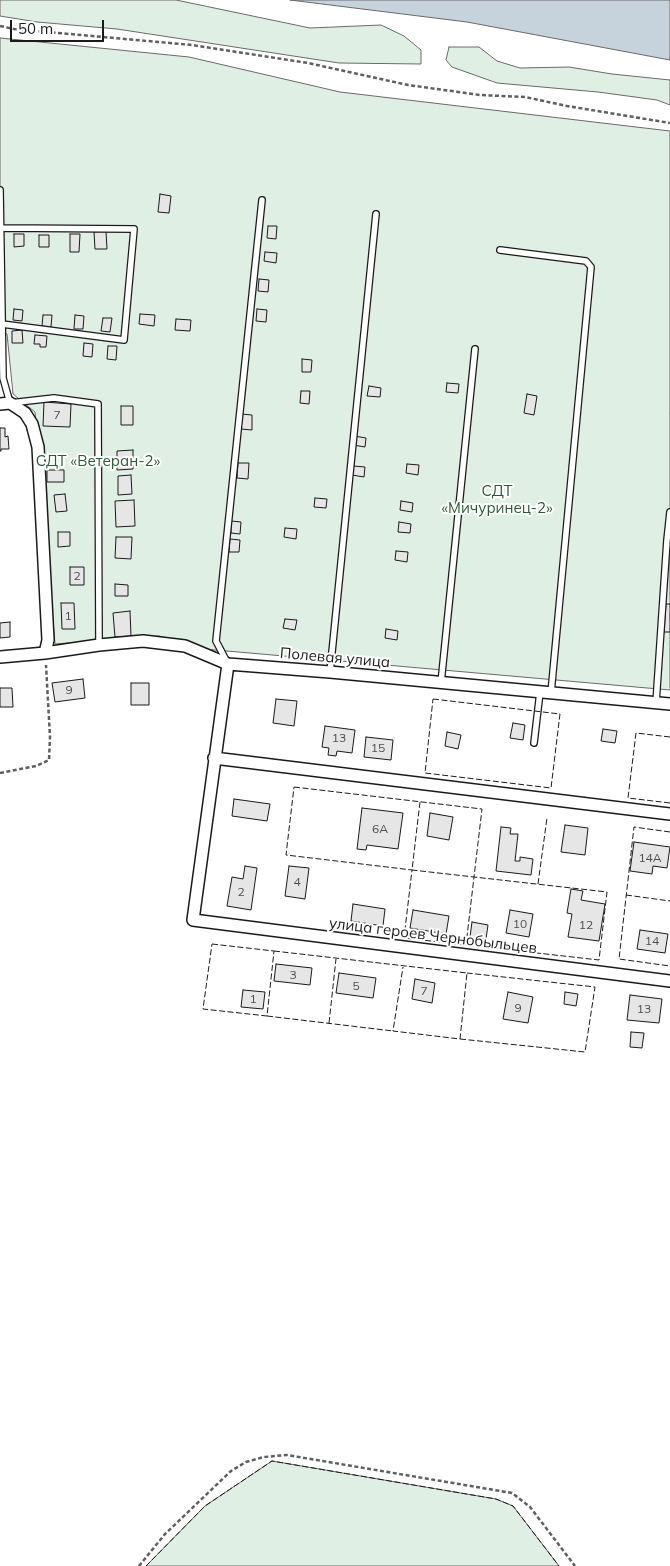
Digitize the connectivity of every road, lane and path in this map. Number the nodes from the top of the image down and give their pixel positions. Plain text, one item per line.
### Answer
1 (0, 26) edge
2 (670, 123) edge
3 (0, 190) edge
4 (262, 200) dead end
5 (376, 214) dead end
6 (1, 228) edge
7 (500, 250) dead end
8 (1, 275) edge
9 (2, 324) junction
10 (475, 349) dead end
11 (5, 403) edge
12 (670, 512) edge
13 (99, 645) junction
14 (45, 653) junction
15 (0, 656) edge
16 (228, 664) junction
17 (330, 672) junction
18 (441, 683) junction
19 (545, 692) junction
20 (656, 703) junction
21 (670, 704) edge
22 (534, 743) dead end
23 (214, 758) junction
24 (0, 773) edge
25 (670, 814) edge
26 (670, 981) edge
27 (139, 1566) edge
28 (575, 1566) edge

1 - 2 path
3 - 6 lane
4 - 16 lane
5 - 17 lane
6 - 8 lane
6 - 9 lane
7 - 19 lane
8 - 9 lane
9 - 11 lane
10 - 18 lane
11 - 13 lane
11 - 14 street
12 - 20 lane
13 - 14 street, Полевая улица
13 - 16 street, Полевая улица
14 - 15 street, Полевая улица
14 - 24 path
16 - 17 street, Полевая улица
16 - 23 street
17 - 18 street, Полевая улица
18 - 19 street, Полевая улица
19 - 20 street, Полевая улица
19 - 22 lane
20 - 21 street, Полевая улица
23 - 25 street
23 - 26 street, улица героев Чернобыльцев
27 - 28 path

